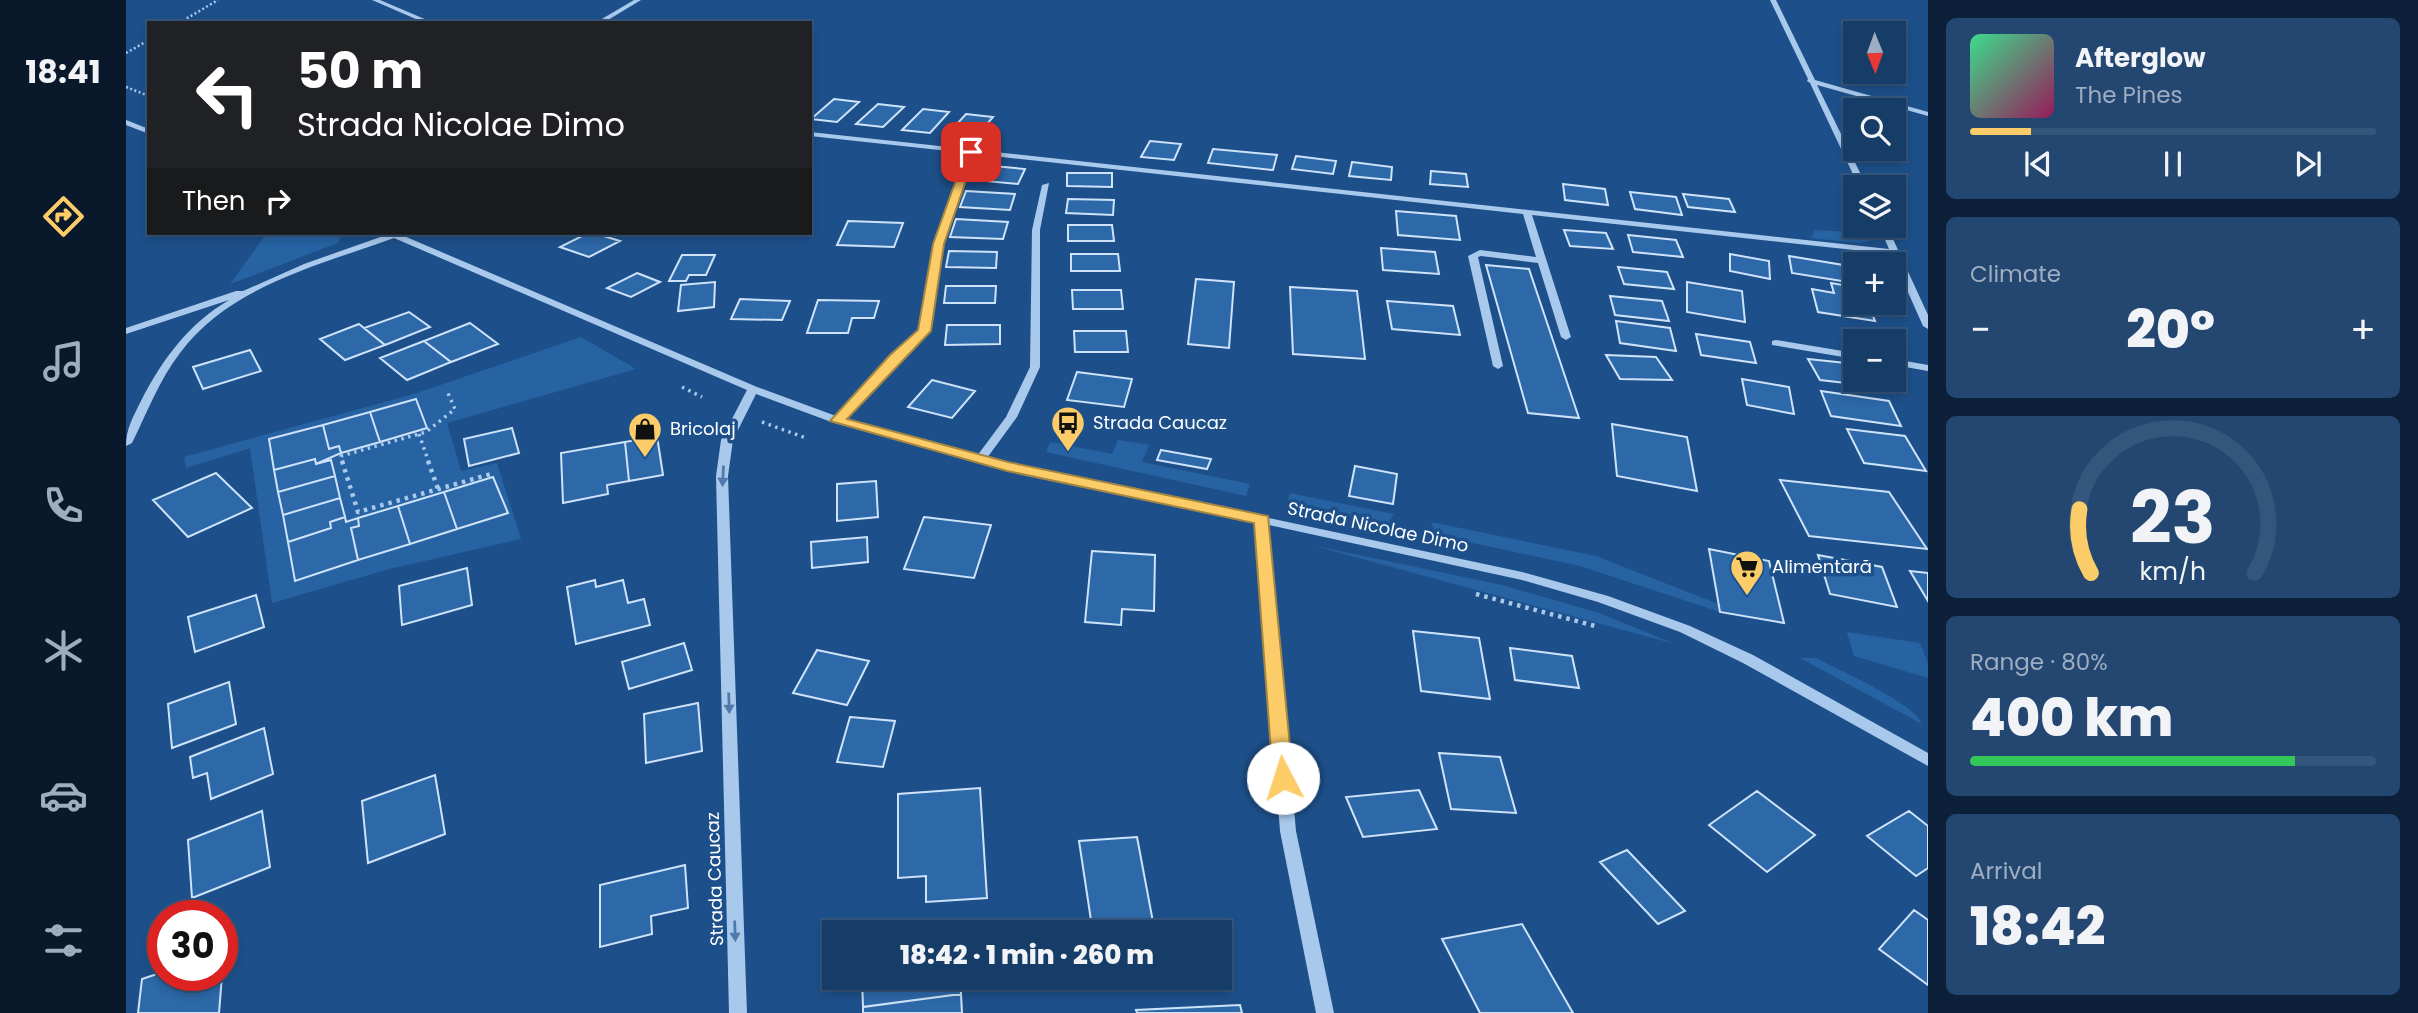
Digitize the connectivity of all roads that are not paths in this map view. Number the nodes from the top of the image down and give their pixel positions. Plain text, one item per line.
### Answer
1 (374, 0) edge
2 (638, 0) edge
3 (1773, 0) edge
4 (427, 21) edge
5 (601, 21) edge
6 (1810, 81) junction
7 (1928, 114) edge
8 (126, 122) edge
9 (147, 131) edge
10 (812, 134) edge
11 (971, 152) junction
12 (1857, 175) edge
13 (1046, 185) dead end
14 (1527, 214) junction
15 (389, 235) edge
16 (394, 235) edge
17 (1889, 238) edge
18 (1896, 252) joint
19 (1539, 260) junction
20 (1906, 275) edge
21 (253, 289) junction
22 (1928, 326) edge
23 (126, 331) edge
24 (1566, 337) dead end
25 (1776, 343) dead end
26 (1843, 354) edge
27 (1906, 364) edge
28 (1498, 366) dead end
29 (1928, 368) edge
30 (752, 389) junction
31 (838, 421) junction
32 (126, 443) edge
33 (980, 460) junction
34 (1262, 519) junction
35 (1928, 760) edge
36 (736, 1011) edge
37 (1325, 1013) edge

1 - 4 street
2 - 5 street
3 - 6 street
6 - 7 street
6 - 12 street
8 - 9 street
10 - 11 street
11 - 14 street
11 - 31 street
13 - 33 street
14 - 18 street
14 - 19 street
15 - 21 street
16 - 30 street
17 - 18 street
19 - 24 street
19 - 28 street
20 - 22 street
21 - 23 street
21 - 32 street
25 - 26 street
27 - 29 street
30 - 31 street, Strada Nicolae Dimo
30 -> 36 street, Strada Caucaz
31 - 33 street, Strada Nicolae Dimo
33 - 34 street, Strada Nicolae Dimo
34 - 35 street, Strada Nicolae Dimo
34 - 37 street

